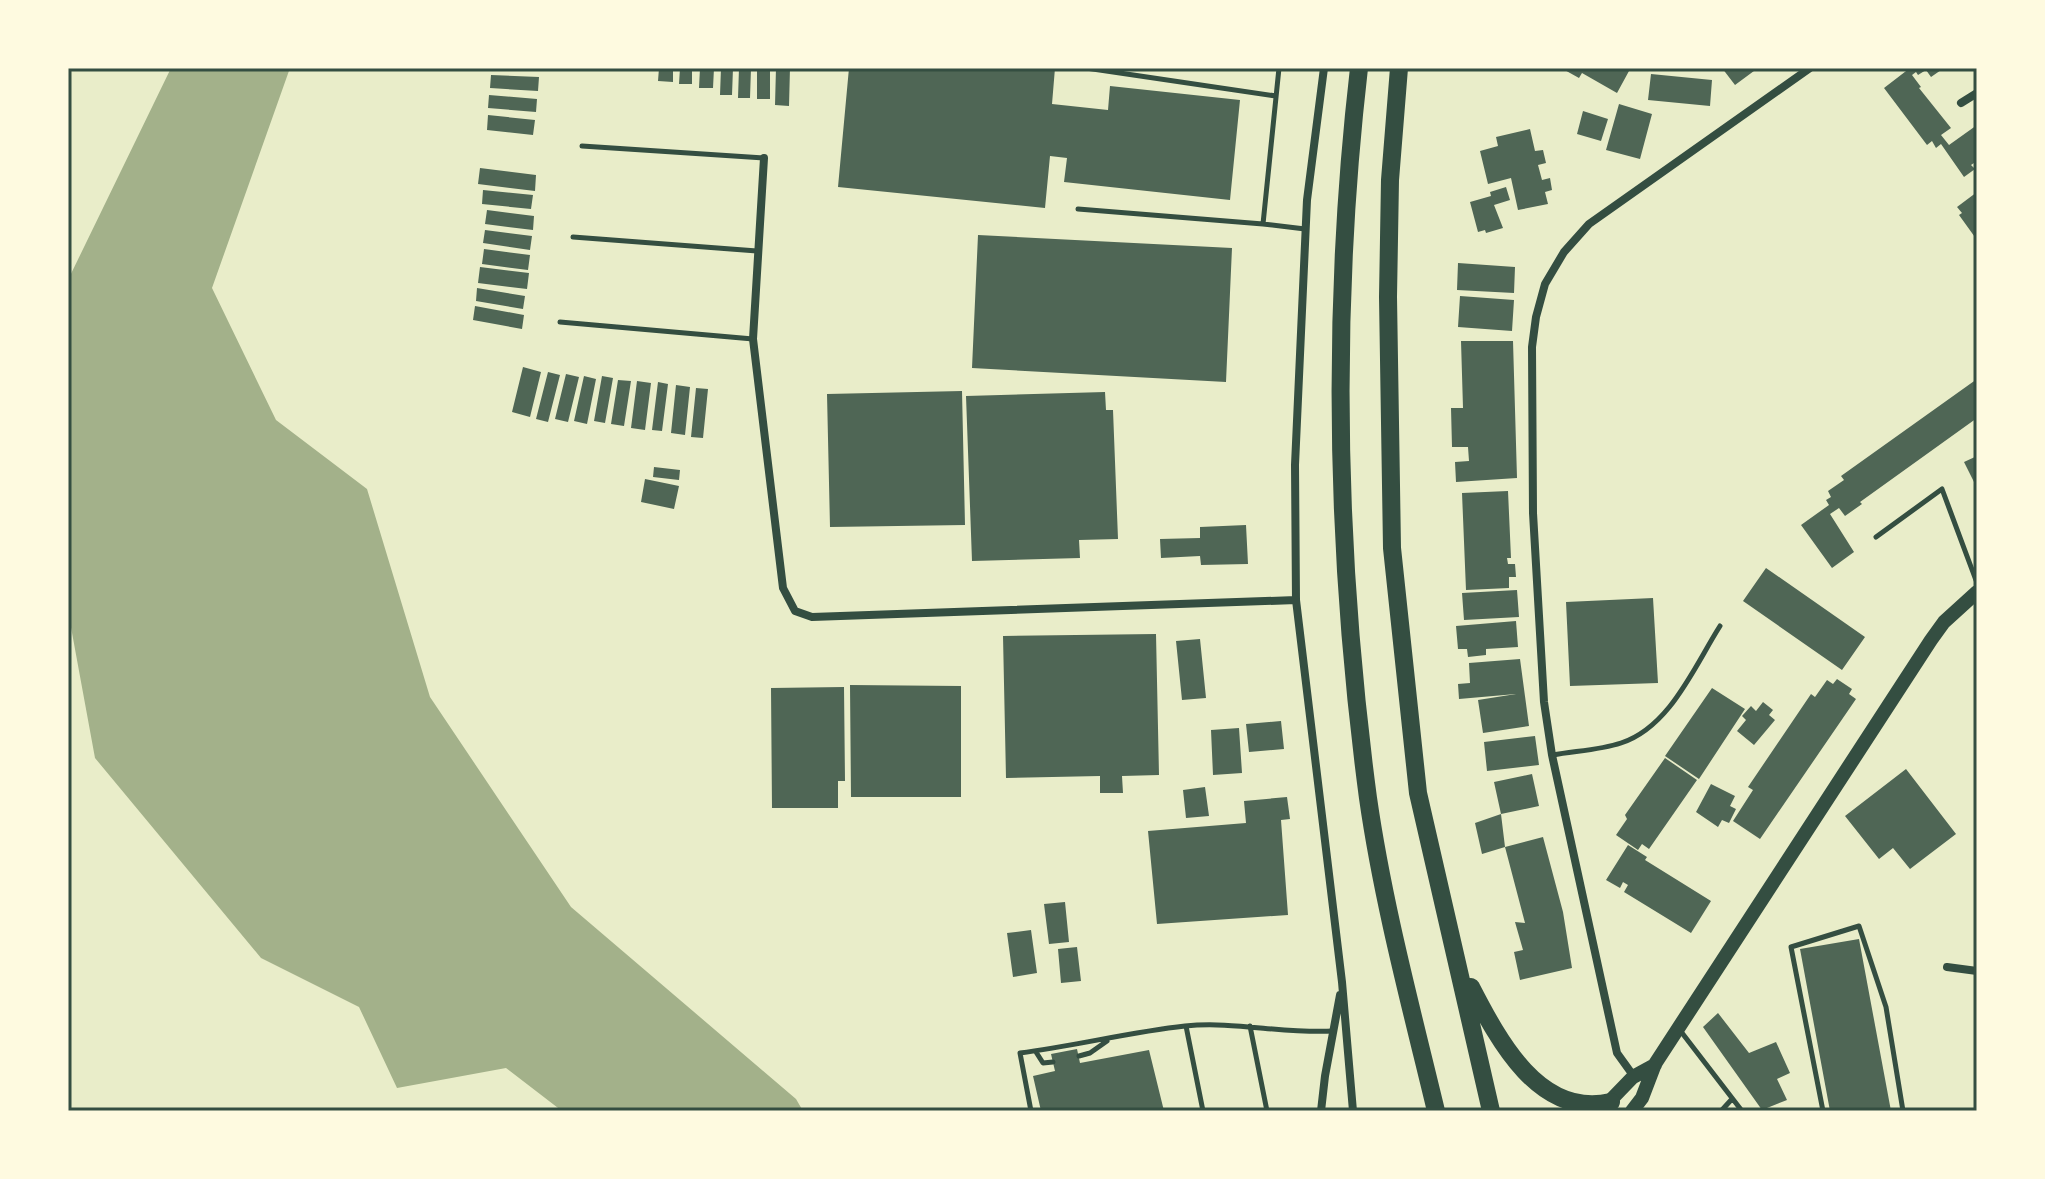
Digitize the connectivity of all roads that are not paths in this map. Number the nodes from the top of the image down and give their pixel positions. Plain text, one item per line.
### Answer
1 (1086, 68) edge
2 (1279, 68) edge
3 (1324, 68) edge
4 (1359, 68) edge
5 (1399, 68) edge
6 (1810, 68) edge
7 (1977, 93) edge
8 (1276, 96) junction
9 (1961, 103) dead end
10 (582, 146) dead end
11 (764, 158) joint
12 (1078, 209) dead end
13 (1263, 224) junction
14 (1305, 229) junction
15 (573, 237) dead end
16 (758, 251) junction
17 (560, 322) dead end
18 (753, 339) junction
19 (1876, 537) dead end
20 (1977, 583) edge
21 (1977, 592) edge
22 (1296, 600) junction
23 (1720, 626) dead end
24 (1552, 755) junction
25 (1459, 963) junction
26 (1947, 967) dead end
27 (1977, 971) edge
28 (1342, 982) junction
29 (1186, 1026) junction
30 (1250, 1026) junction
31 (1679, 1028) junction
32 (1333, 1031) junction
33 (1111, 1038) junction
34 (1036, 1051) junction
35 (1079, 1056) dead end
36 (1053, 1062) dead end
37 (1655, 1064) junction
38 (1633, 1077) junction
39 (1646, 1087) junction
40 (1732, 1099) junction
41 (1605, 1107) edge
42 (1031, 1111) edge
43 (1203, 1111) edge
44 (1267, 1111) edge
45 (1321, 1111) edge
46 (1353, 1111) edge
47 (1436, 1111) edge
48 (1491, 1111) edge
49 (1632, 1111) edge
50 (1721, 1111) edge
51 (1742, 1111) edge
52 (1823, 1111) edge
53 (1903, 1111) edge

1 - 8 lane
2 - 8 lane
3 - 14 street
4 - 47 main road
5 - 25 main road
6 - 24 street
7 - 9 street
8 - 13 lane
10 - 11 lane
11 - 16 street
12 - 13 lane
13 - 14 lane
14 - 22 street
15 - 16 lane
16 - 18 street
17 - 18 lane
18 - 22 street
19 - 20 lane
21 - 31 street
22 - 28 street
23 - 24 lane
24 - 38 street
25 - 41 main road
25 - 48 main road
26 - 27 street
28 - 32 street
28 - 46 street
29 - 30 lane
29 - 33 lane
29 - 43 lane
30 - 32 lane
30 - 44 lane
31 - 37 street
31 - 40 lane
32 - 45 street
33 - 34 lane
33 - 35 lane
34 - 36 lane
34 - 42 lane
37 - 38 street
37 - 39 street
38 - 39 street
38 - 41 street
39 - 49 street
40 - 50 lane
40 - 51 lane
52 - 53 lane

